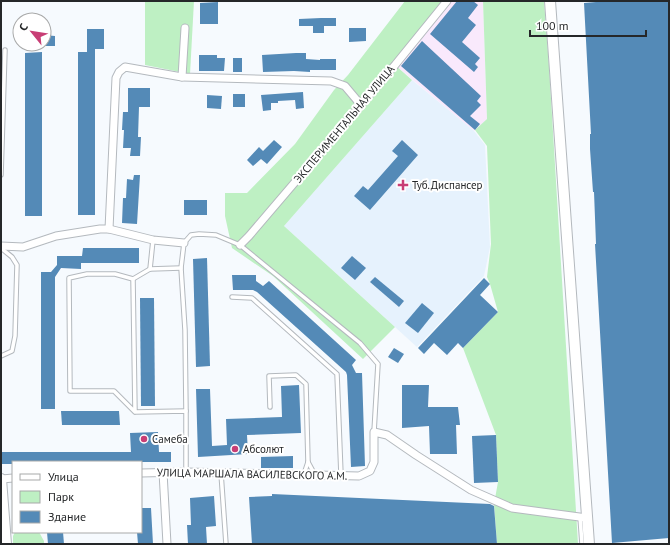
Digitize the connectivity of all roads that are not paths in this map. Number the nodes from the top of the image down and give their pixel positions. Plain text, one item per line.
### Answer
1 (447, 1) edge
2 (550, 1) edge
3 (185, 28) dead end
4 (5, 50) dead end
5 (3, 62) edge
6 (182, 77) junction
7 (361, 105) junction
8 (1, 175) edge
9 (109, 229) junction
10 (153, 240) junction
11 (184, 243) junction
12 (240, 245) junction
13 (1, 247) edge
14 (182, 268) junction
15 (150, 269) junction
16 (133, 279) junction
17 (232, 297) dead end
18 (1, 356) edge
19 (270, 407) dead end
20 (186, 411) junction
21 (135, 412) junction
22 (374, 432) junction
23 (308, 462) junction
24 (163, 472) junction
25 (186, 472) junction
26 (142, 473) edge
27 (221, 473) junction
28 (304, 474) junction
29 (315, 475) junction
30 (341, 475) junction
31 (12, 478) edge
32 (1, 479) edge
33 (584, 517) junction
34 (6, 544) edge
35 (167, 544) edge
36 (226, 544) edge
37 (582, 544) edge
38 (589, 544) edge

1 - 7 street, ЭКСПЕРИМЕНТАЛЬНАЯ УЛИЦА
2 - 33 main road
3 - 6 street
4 - 5 lane
5 - 8 lane
6 - 7 street
6 - 9 street
7 - 12 street, ЭКСПЕРИМЕНТАЛЬНАЯ УЛИЦА
9 - 10 street
9 - 13 street
10 - 11 street
10 - 15 lane
11 - 12 lane
11 - 14 lane
12 - 22 lane
13 - 18 lane
14 - 15 lane
14 - 20 lane
15 - 16 lane
16 - 21 lane
16 - 21 lane
17 - 30 lane
19 - 23 lane
20 - 21 lane
20 - 25 lane
22 - 30 street, УЛИЦА МАРШАЛА ВАСИЛЕВСКОГО А.М.
22 - 33 street
23 - 28 lane
23 - 29 lane
24 - 25 street, УЛИЦА МАРШАЛА ВАСИЛЕВСКОГО А.М.
24 - 26 street, УЛИЦА МАРШАЛА ВАСИЛЕВСКОГО А.М.
24 - 35 street
25 - 27 street, УЛИЦА МАРШАЛА ВАСИЛЕВСКОГО А.М.
27 - 28 street, УЛИЦА МАРШАЛА ВАСИЛЕВСКОГО А.М.
27 - 36 lane
28 - 29 street, УЛИЦА МАРШАЛА ВАСИЛЕВСКОГО А.М.
29 - 30 street, УЛИЦА МАРШАЛА ВАСИЛЕВСКОГО А.М.
31 - 32 street
32 - 34 main road
33 - 37 lane
33 - 38 main road

